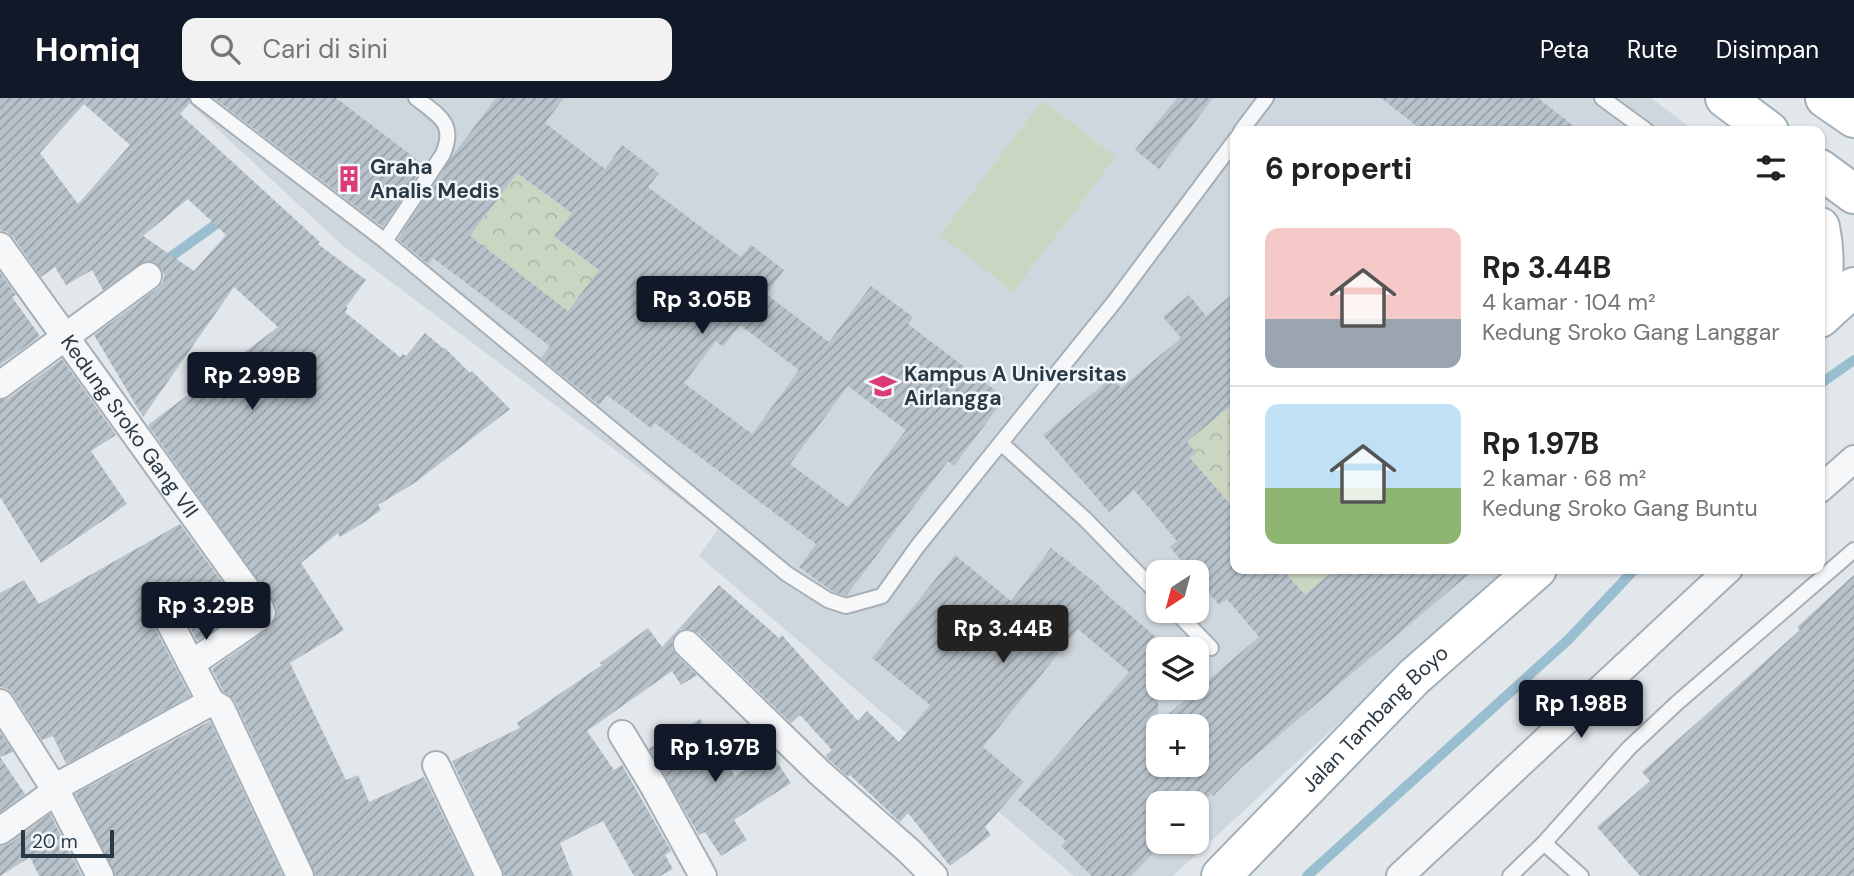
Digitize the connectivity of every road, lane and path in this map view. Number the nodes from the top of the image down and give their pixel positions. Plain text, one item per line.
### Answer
1 (198, 98) edge
2 (416, 98) edge
3 (1266, 98) edge
4 (1602, 98) edge
5 (1725, 98) edge
6 (1825, 98) edge
7 (1854, 118) edge
8 (1245, 126) edge
9 (1640, 126) edge
10 (1762, 126) edge
11 (1230, 147) edge
12 (1825, 173) edge
13 (1854, 194) edge
14 (385, 241) junction
15 (0, 246) edge
16 (148, 276) dead end
17 (1854, 287) edge
18 (1854, 308) edge
19 (1825, 314) edge
20 (1825, 317) edge
21 (63, 331) junction
22 (0, 385) edge
23 (1001, 443) junction
24 (1854, 459) edge
25 (1825, 485) edge
26 (1854, 550) edge
27 (1531, 574) edge
28 (1724, 574) edge
29 (1146, 582) edge
30 (160, 604) dead end
31 (1187, 623) edge
32 (687, 644) dead end
33 (1211, 648) dead end
34 (191, 664) junction
35 (211, 702) junction
36 (0, 703) edge
37 (622, 734) dead end
38 (436, 765) dead end
39 (55, 790) junction
40 (0, 831) edge
41 (1544, 843) junction
42 (100, 876) edge
43 (300, 876) edge
44 (489, 876) edge
45 (703, 876) edge
46 (934, 876) edge
47 (1221, 876) edge
48 (1401, 876) edge
49 (1510, 876) edge
50 (1581, 876) edge

1 - 14 lane
2 - 14 lane
3 - 8 lane
4 - 9 lane
5 - 10 main road
6 - 7 main road
11 - 23 lane
12 - 13 main road
14 - 23 lane
15 - 21 street, Kedung Sroko Gang VII
16 - 21 street
17 - 19 main road
18 - 20 main road
21 - 22 street
21 - 34 street, Kedung Sroko Gang VII
23 - 29 lane
24 - 25 street
26 - 41 lane
27 - 47 main road, Jalan Tambang Boyo
28 - 48 street
30 - 34 street
31 - 33 lane
32 - 46 street
34 - 35 street
35 - 39 street
35 - 43 street
36 - 39 street
37 - 45 street
38 - 44 street
39 - 40 street
39 - 42 street
41 - 49 lane
41 - 50 lane

